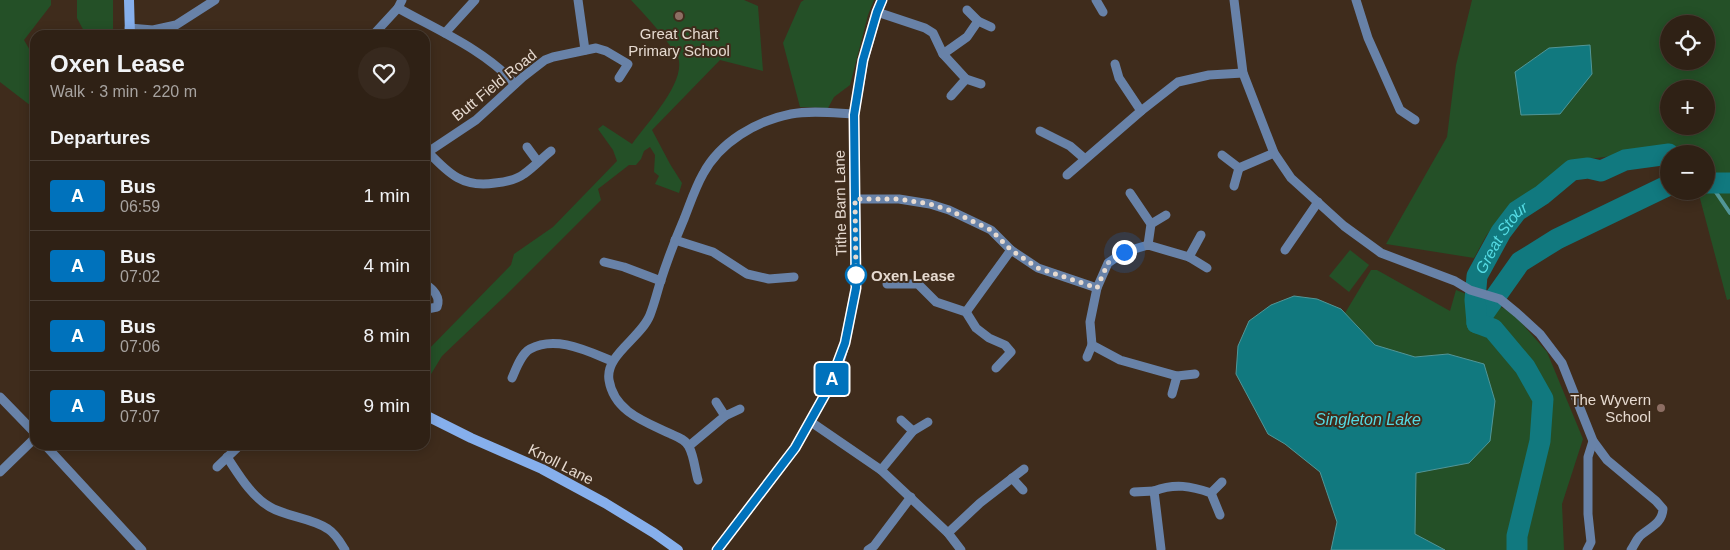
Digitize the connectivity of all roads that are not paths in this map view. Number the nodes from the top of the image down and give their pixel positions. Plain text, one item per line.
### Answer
1 (129, 0) edge
2 (215, 0) edge
3 (475, 0) edge
4 (578, 0) edge
5 (882, 0) edge
6 (1096, 0) edge
7 (1234, 0) edge
8 (1356, 0) edge
9 (400, 4) edge
10 (967, 10) dead end
11 (877, 12) junction
12 (1103, 12) dead end
13 (978, 21) junction
14 (991, 27) dead end
15 (129, 30) edge
16 (153, 30) edge
17 (377, 30) edge
18 (445, 33) junction
19 (585, 50) junction
20 (943, 54) junction
21 (1115, 64) dead end
22 (1243, 73) junction
23 (619, 78) dead end
24 (966, 79) junction
25 (515, 84) junction
26 (981, 84) dead end
27 (951, 96) dead end
28 (1141, 111) junction
29 (855, 114) junction
30 (1415, 120) dead end
31 (1040, 131) dead end
32 (527, 147) dead end
33 (430, 150) edge
34 (551, 151) dead end
35 (1274, 153) junction
36 (430, 156) edge
37 (1222, 156) dead end
38 (1085, 158) junction
39 (538, 162) junction
40 (1239, 168) junction
41 (1067, 175) dead end
42 (1234, 186) dead end
43 (1130, 193) dead end
44 (855, 199) junction
45 (1318, 202) junction
46 (1166, 215) dead end
47 (1152, 224) junction
48 (1201, 235) dead end
49 (675, 240) junction
50 (1148, 245) junction
51 (1011, 250) junction
52 (1286, 250) dead end
53 (1189, 257) junction
54 (604, 262) dead end
55 (1207, 268) dead end
56 (794, 277) dead end
57 (661, 281) junction
58 (887, 284) dead end
59 (1097, 288) junction
60 (430, 289) edge
61 (430, 309) edge
62 (966, 312) junction
63 (1092, 345) junction
64 (1087, 357) dead end
65 (612, 360) junction
66 (996, 368) dead end
67 (1195, 374) dead end
68 (1177, 376) junction
69 (512, 378) dead end
70 (1172, 394) dead end
71 (0, 397) edge
72 (716, 402) dead end
73 (740, 408) dead end
74 (725, 416) junction
75 (430, 417) edge
76 (901, 420) dead end
77 (810, 422) junction
78 (928, 422) dead end
79 (30, 428) edge
80 (913, 431) junction
81 (1593, 442) junction
82 (30, 443) edge
83 (689, 446) junction
84 (52, 450) edge
85 (235, 450) edge
86 (227, 457) junction
87 (217, 467) dead end
88 (1024, 469) dead end
89 (881, 470) junction
90 (0, 472) edge
91 (1012, 478) junction
92 (698, 480) dead end
93 (1222, 482) dead end
94 (1023, 490) dead end
95 (1154, 491) junction
96 (1134, 492) dead end
97 (1211, 493) junction
98 (911, 497) junction
99 (1220, 515) dead end
100 (948, 533) junction
101 (139, 547) edge
102 (128, 550) edge
103 (346, 550) edge
104 (678, 550) edge
105 (717, 550) edge
106 (868, 550) edge
107 (961, 550) edge
108 (1161, 550) edge
109 (1587, 550) edge
110 (1631, 550) edge

1 - 15 street
2 - 16 street
3 - 18 street
4 - 19 street
5 - 11 street, Tithe Barn Lane
6 - 12 street
7 - 22 street
8 - 30 street
9 - 17 street
9 - 18 street
10 - 13 street
11 - 20 street
11 - 29 street, Tithe Barn Lane
13 - 14 street
13 - 20 street
18 - 25 street
19 - 23 street, Butt Field Road
19 - 25 street, Butt Field Road
20 - 24 street
21 - 28 street
22 - 28 street
22 - 35 street
24 - 26 street
24 - 27 street
25 - 33 street, Butt Field Road
28 - 38 street
29 - 44 street, Tithe Barn Lane
29 - 49 street
31 - 38 street
32 - 39 street
34 - 39 street
35 - 40 street
35 - 45 street
36 - 39 street
37 - 40 street
38 - 41 street
40 - 42 street
43 - 47 street
44 - 51 street
44 - 77 street, Tithe Barn Lane
45 - 52 street
45 - 81 street
46 - 47 street
47 - 50 street
48 - 53 street
49 - 56 street
49 - 57 street
50 - 53 street
50 - 59 street
51 - 59 street
51 - 62 street
53 - 55 street
54 - 57 street
57 - 65 street
58 - 62 street
59 - 63 street
60 - 61 street
62 - 66 street
63 - 64 street
63 - 68 street
65 - 69 street
65 - 83 street
67 - 68 street
68 - 70 street
71 - 79 street
72 - 74 street
73 - 74 street
74 - 83 street
75 - 104 street, Knoll Lane
76 - 80 street
77 - 89 street
77 - 105 street, Tithe Barn Lane
78 - 80 street
80 - 89 street
81 - 109 street
81 - 110 street
82 - 90 street
83 - 92 street
84 - 101 street
85 - 86 street
86 - 87 street
86 - 103 street
88 - 91 street
89 - 98 street
91 - 94 street
91 - 100 street
93 - 97 street
95 - 96 street
95 - 97 street
95 - 108 street
97 - 99 street
98 - 100 street
98 - 106 street
100 - 107 street
101 - 102 street

